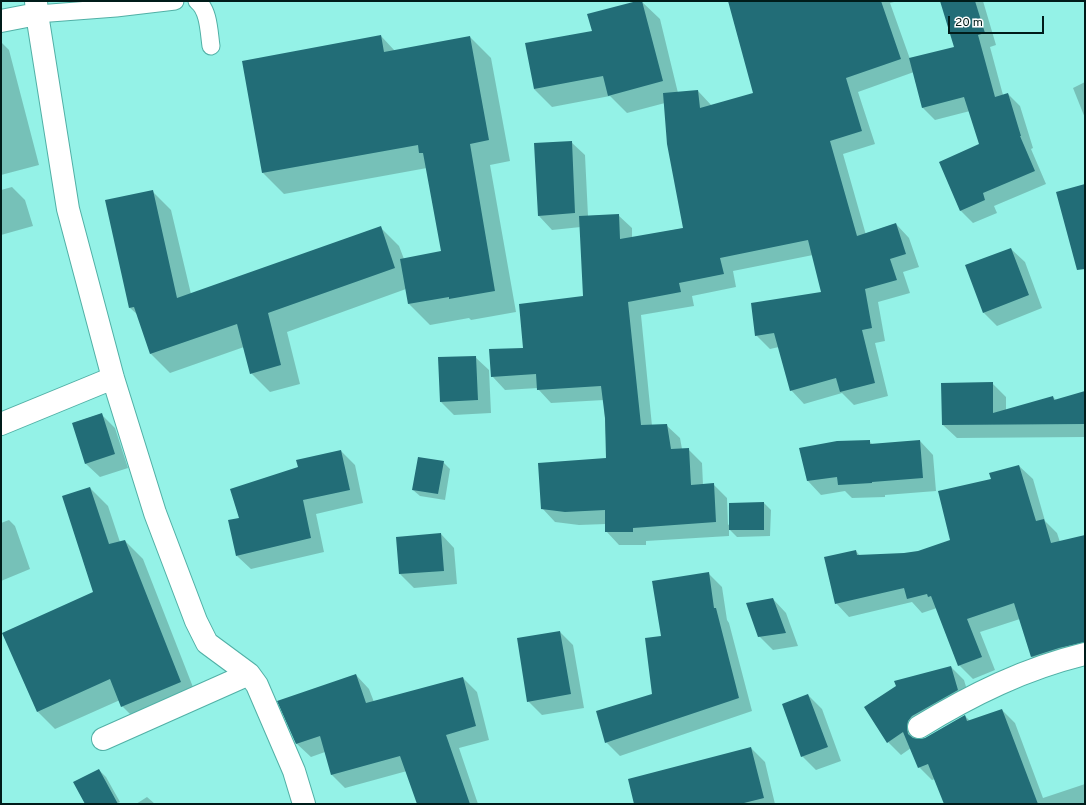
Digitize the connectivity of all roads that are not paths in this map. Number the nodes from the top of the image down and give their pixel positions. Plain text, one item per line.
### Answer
1 (176, 1) edge
2 (197, 1) edge
3 (37, 7) edge
4 (1, 21) edge
5 (211, 46) dead end
6 (113, 378) junction
7 (1, 424) edge
8 (1085, 654) edge
9 (249, 674) junction
10 (919, 727) dead end
11 (103, 739) dead end
12 (304, 804) edge

1 - 3 lane
2 - 5 lane
3 - 4 street
3 - 6 street
6 - 7 street
6 - 9 street
8 - 10 street
9 - 11 street
9 - 12 street

